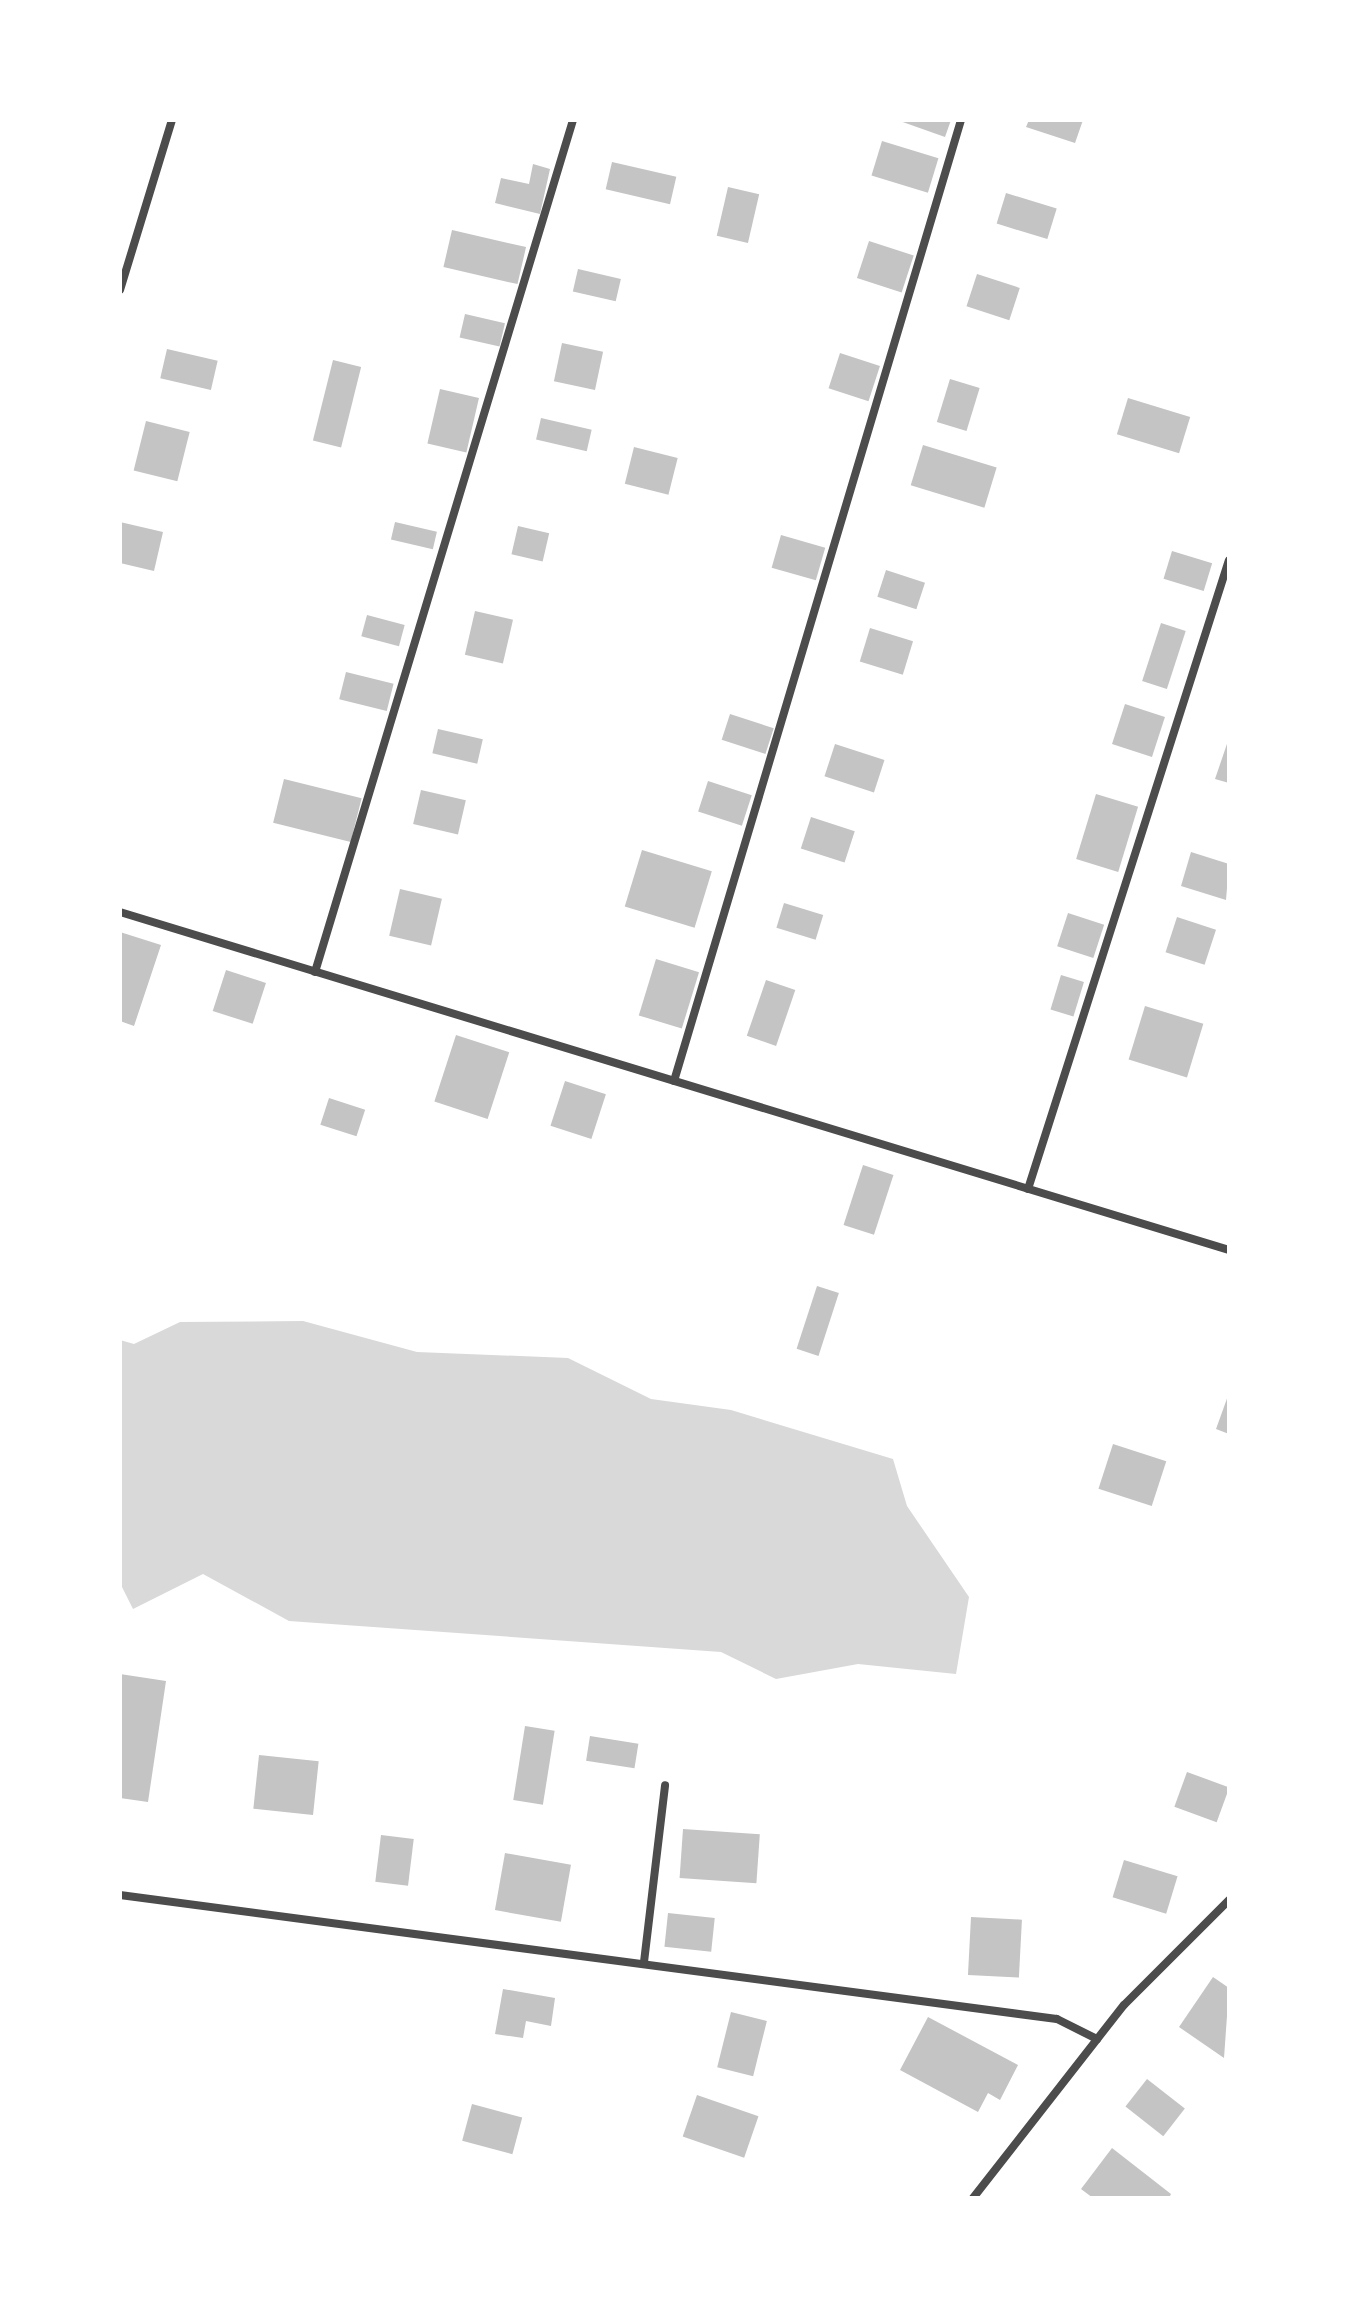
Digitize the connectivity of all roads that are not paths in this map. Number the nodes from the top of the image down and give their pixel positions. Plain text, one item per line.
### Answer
1 (172, 120) edge
2 (573, 120) edge
3 (961, 120) edge
4 (120, 290) edge
5 (1229, 560) edge
6 (120, 912) edge
7 (315, 972) junction
8 (674, 1081) junction
9 (1028, 1189) junction
10 (1229, 1250) edge
11 (665, 1785) dead end
12 (120, 1895) edge
13 (1229, 1900) edge
14 (644, 1962) junction
15 (1097, 2039) junction
16 (973, 2198) edge

1 - 4 street
2 - 7 street
3 - 8 street
5 - 9 street
6 - 7 street
7 - 8 street
8 - 9 street
9 - 10 street
11 - 14 street
12 - 14 street
13 - 15 street
14 - 15 street
15 - 16 street

